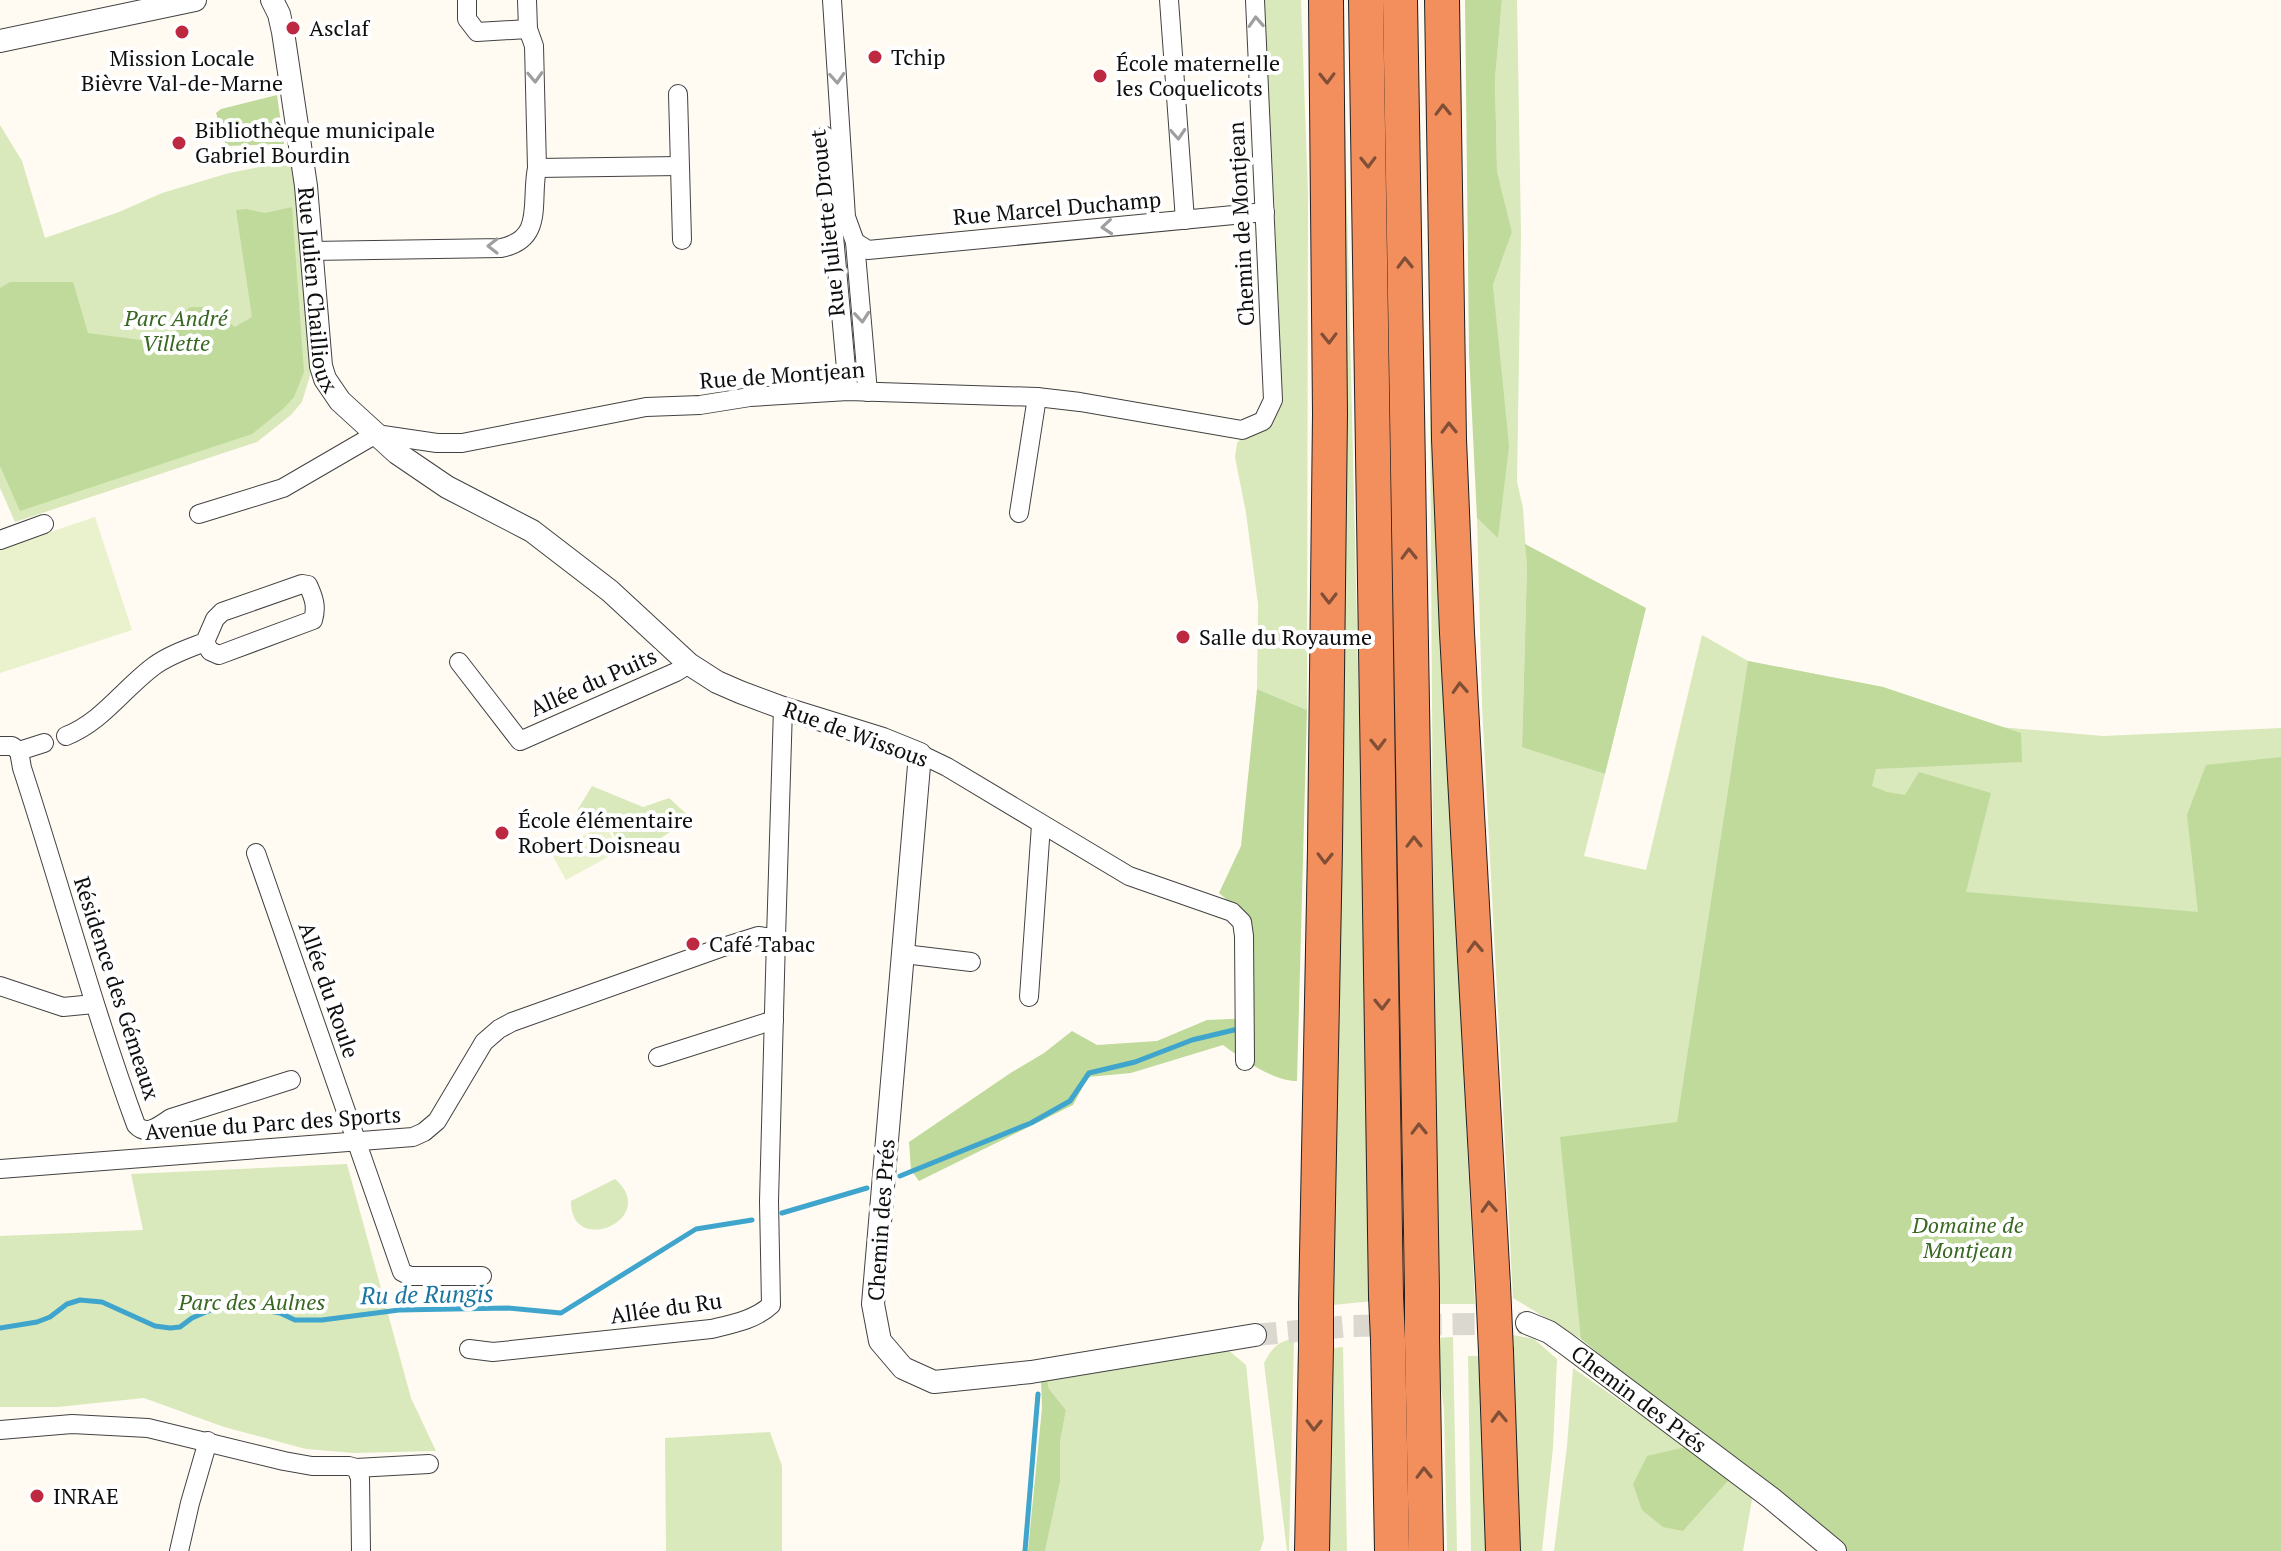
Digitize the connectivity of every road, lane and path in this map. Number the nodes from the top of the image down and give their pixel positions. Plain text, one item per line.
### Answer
1 (195, 0) edge
2 (256, 0) edge
3 (272, 0) edge
4 (467, 0) edge
5 (527, 0) edge
6 (832, 0) edge
7 (1169, 0) edge
8 (1255, 0) edge
9 (1326, 0) edge
10 (1366, 0) edge
11 (1400, 0) edge
12 (1442, 0) edge
13 (528, 29) junction
14 (283, 32) junction
15 (0, 41) edge
16 (678, 94) dead end
17 (825, 136) dead end
18 (679, 166) junction
19 (537, 168) junction
20 (1265, 212) junction
21 (1185, 220) junction
22 (682, 240) dead end
23 (855, 242) junction
24 (311, 251) junction
25 (848, 391) junction
26 (868, 392) junction
27 (1037, 397) junction
28 (1242, 430) joint
29 (376, 434) junction
30 (1019, 513) dead end
31 (199, 514) dead end
32 (44, 524) dead end
33 (0, 540) edge
34 (205, 642) junction
35 (459, 662) dead end
36 (689, 664) junction
37 (783, 708) junction
38 (66, 736) dead end
39 (44, 743) dead end
40 (0, 746) edge
41 (19, 751) junction
42 (920, 754) junction
43 (1041, 825) junction
44 (256, 853) dead end
45 (776, 938) junction
46 (904, 954) junction
47 (971, 962) dead end
48 (0, 986) edge
49 (1029, 997) dead end
50 (94, 1004) junction
51 (774, 1020) junction
52 (658, 1057) dead end
53 (1245, 1061) dead end
54 (291, 1080) dead end
55 (356, 1143) junction
56 (0, 1169) edge
57 (482, 1276) dead end
58 (1527, 1323) tunnel mouth
59 (1255, 1335) tunnel mouth
60 (469, 1349) dead end
61 (0, 1430) edge
62 (208, 1441) junction
63 (429, 1464) dead end
64 (356, 1468) junction
65 (179, 1551) edge
66 (361, 1551) edge
67 (1312, 1551) edge
68 (1392, 1551) edge
69 (1426, 1551) edge
70 (1503, 1551) edge
71 (1835, 1551) edge

1 - 15 street
2 - 14 street
3 - 14 street, Rue Julien Chaillioux
4 - 13 street
5 - 13 street
6 -> 23 street, Rue Juliette Drouet
7 -> 21 street
20 -> 8 street, Chemin de Montjean
9 -> 67 highway, bridge
10 -> 68 highway, bridge
69 -> 11 highway, bridge
70 -> 12 highway, bridge
13 -> 19 street
14 - 24 street, Rue Julien Chaillioux
16 - 18 street
17 - 25 street
18 - 19 street
18 - 22 street
19 -> 24 street
20 - 21 street, Rue Marcel Duchamp
20 - 28 street, Chemin de Montjean
21 -> 23 street, Rue Marcel Duchamp
23 -> 26 street, Rue Juliette Drouet
24 - 29 street, Rue Julien Chaillioux
25 - 26 street, Rue de Montjean
25 - 29 street, Rue de Montjean
26 - 27 street, Rue de Montjean
27 - 28 street, Rue de Montjean
27 - 30 street
29 - 31 street
29 - 36 street, Rue de Wissous
32 - 33 street
34 - 34 street
34 - 38 street
35 - 36 street, Allée du Puits
36 - 37 street, Rue de Wissous
37 - 42 street, Rue de Wissous
37 - 45 street
39 - 41 street
40 - 41 street
41 - 50 street, Résidence des Gémeaux
42 - 43 street, Rue de Wissous
42 - 46 street, Chemin des Prés
43 - 49 street
43 - 53 street, Rue de Wissous
44 - 55 street, Allée du Roule
45 - 51 street, Allée du Ru
45 - 55 street, Avenue du Parc des Sports
46 - 47 street
46 - 59 street, Chemin des Prés
48 - 50 street
50 - 54 street, Résidence des Gémeaux
51 - 52 street
51 - 60 street, Allée du Ru
55 - 56 street, Avenue du Parc des Sports
55 - 57 street, Allée du Roule
58 - 71 street, Chemin des Prés
61 - 62 street
62 - 64 street
62 - 65 street
63 - 64 street
64 - 66 street

